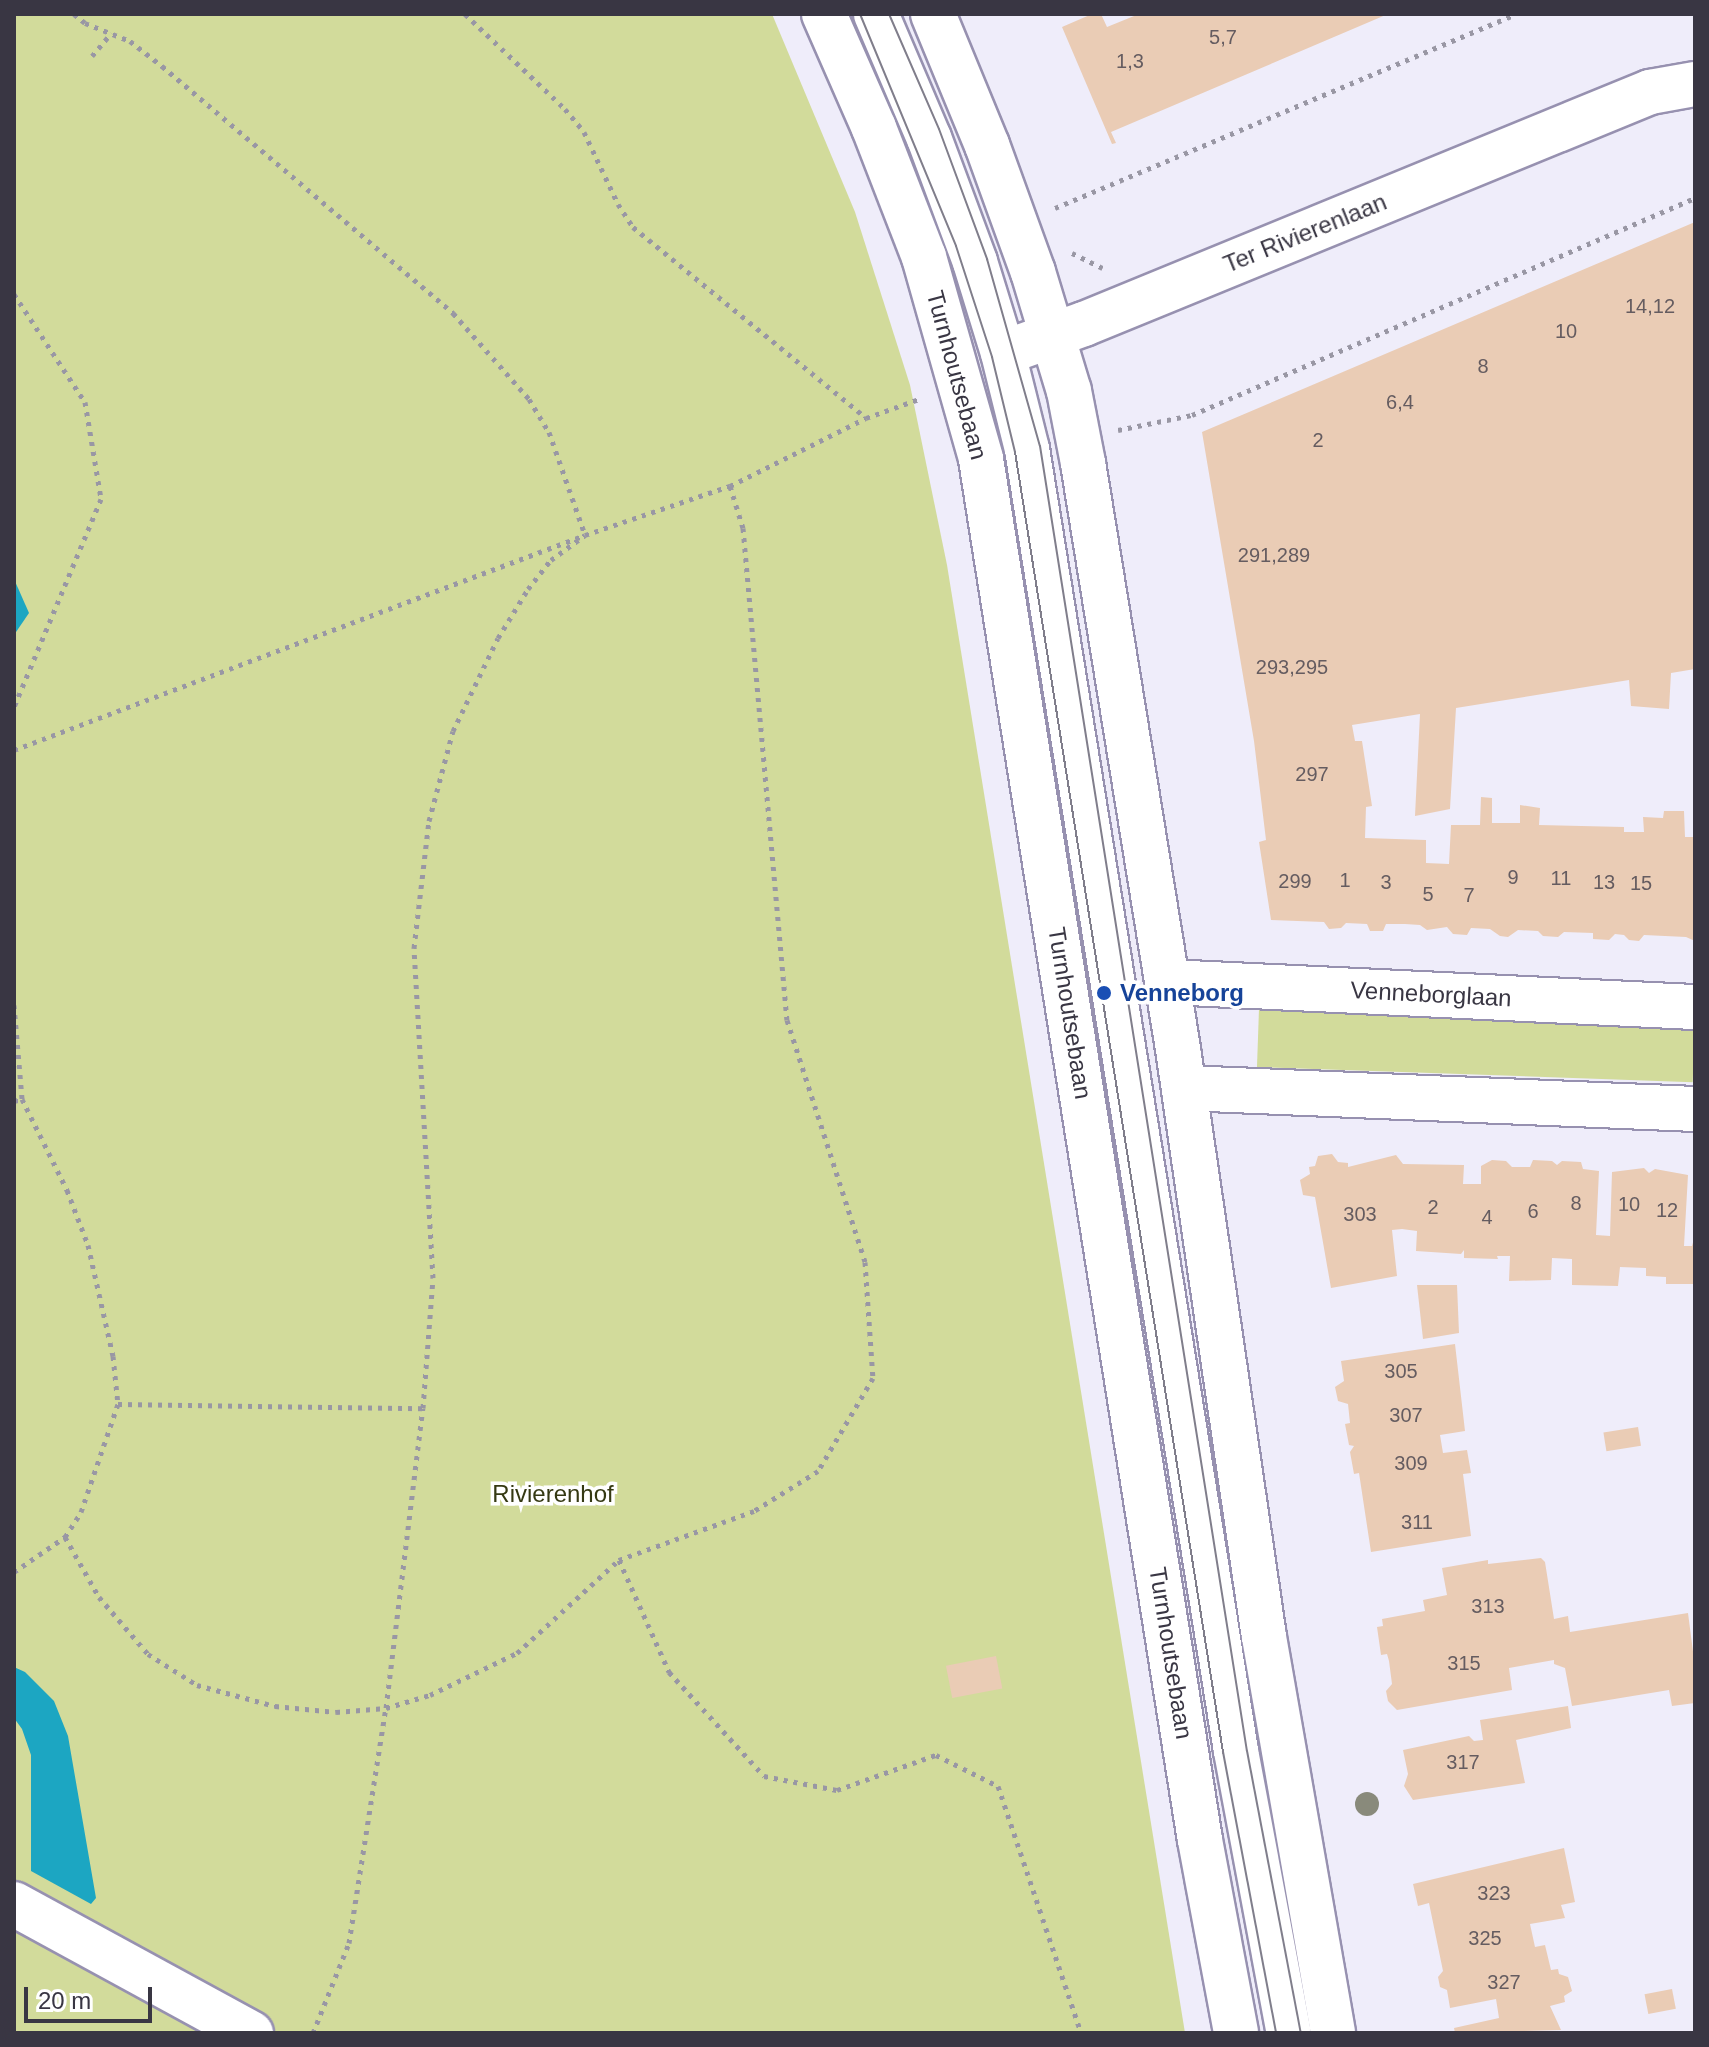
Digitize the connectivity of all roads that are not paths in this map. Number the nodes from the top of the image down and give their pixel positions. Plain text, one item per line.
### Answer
1 (824, 14) edge
2 (876, 14) edge
3 (933, 14) edge
4 (1695, 59) edge
5 (1695, 84) edge
6 (1650, 92) junction
7 (1053, 335) junction
8 (1003, 353) junction
9 (961, 377) junction
10 (1168, 982) junction
11 (1695, 1007) edge
12 (1184, 1088) junction
13 (1695, 1109) edge
14 (14, 1904) edge
15 (251, 2033) edge
16 (1236, 2033) edge
17 (1289, 2033) edge
18 (1333, 2033) edge

1 - 9 main road, Turnhoutsebaan
2 - 8 main road, Turnhoutsebaan
3 - 7 main road
4 - 6 main road, Ter Rivierenlaan
5 - 6 main road, Ter Rivierenlaan
6 - 7 main road, Ter Rivierenlaan
7 - 8 main road, Ter Rivierenlaan
7 - 10 main road
8 - 9 main road, Ter Rivierenlaan
8 - 17 main road, Turnhoutsebaan
9 - 16 main road, Turnhoutsebaan
10 - 11 main road, Venneborglaan
10 - 12 main road
12 - 13 main road
12 - 18 main road
14 - 15 main road

